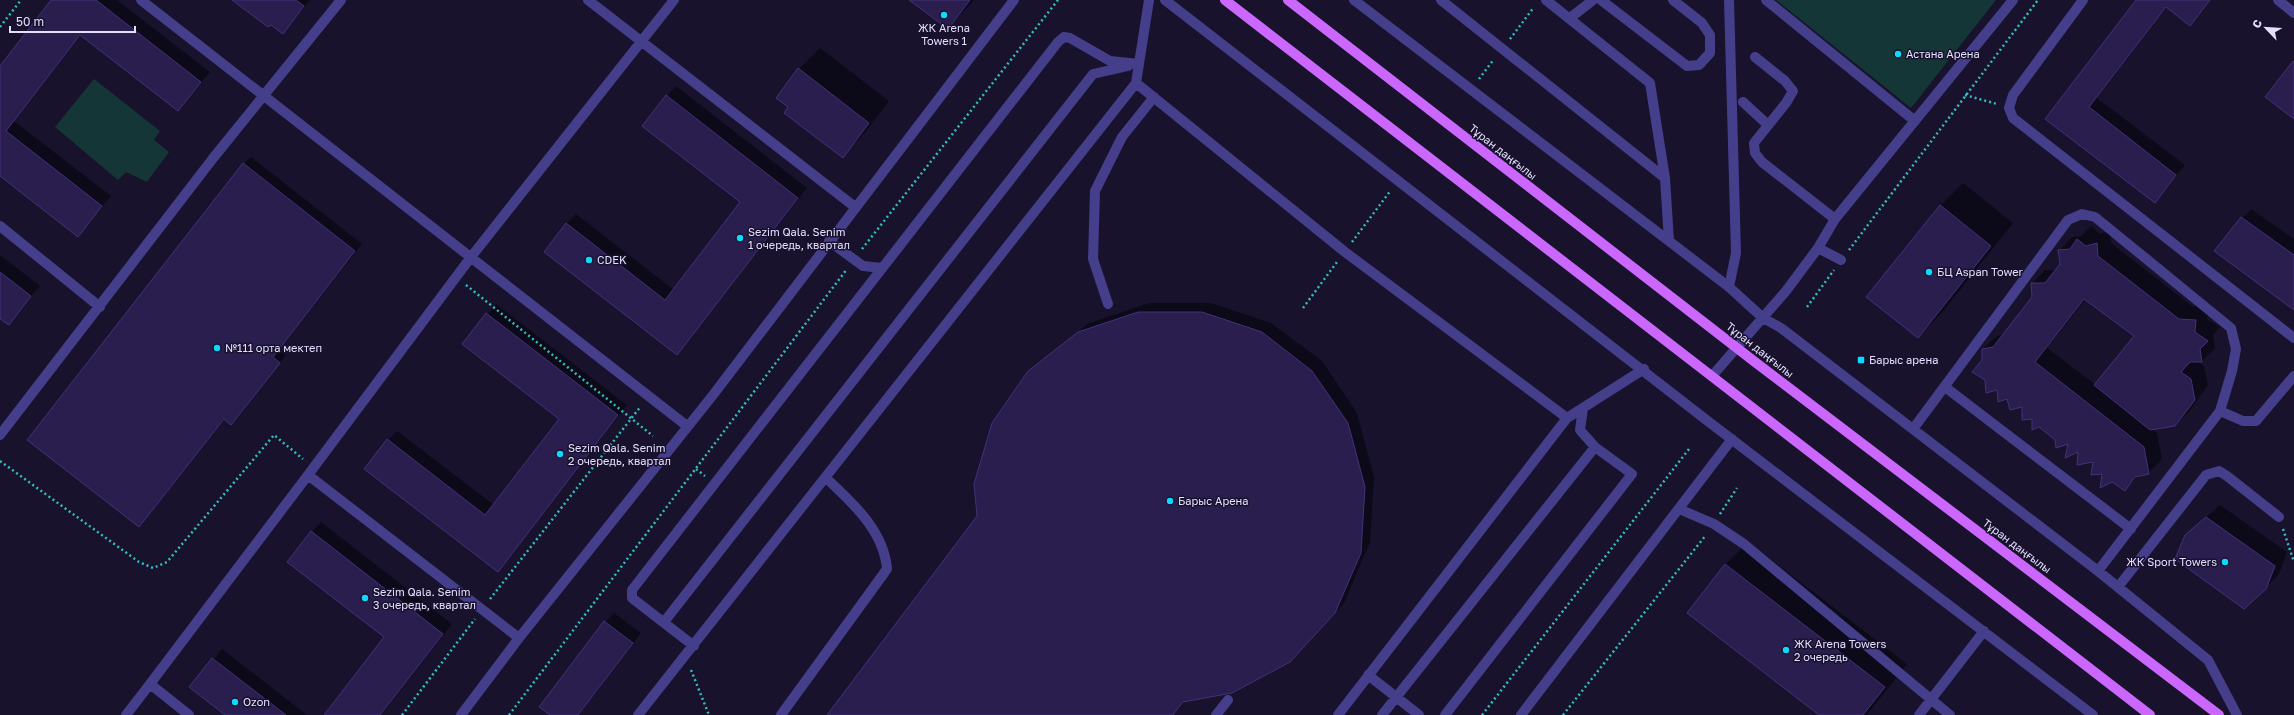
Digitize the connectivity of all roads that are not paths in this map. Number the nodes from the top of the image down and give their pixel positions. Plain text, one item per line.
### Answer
1 (141, 0) edge
2 (341, 0) edge
3 (588, 0) edge
4 (674, 0) edge
5 (1014, 0) edge
6 (1149, 0) edge
7 (1165, 0) edge
8 (1225, 0) edge
9 (1288, 0) edge
10 (1354, 0) edge
11 (1440, 0) edge
12 (1546, 0) edge
13 (1593, 0) edge
14 (1601, 0) edge
15 (1672, 0) edge
16 (1729, 0) edge
17 (1766, 0) edge
18 (2012, 0) edge
19 (2083, 0) edge
20 (2278, 0) edge
21 (2294, 12) edge
22 (1570, 18) junction
23 (641, 42) junction
24 (1755, 57) dead end
25 (1136, 64) junction
26 (1136, 82) junction
27 (262, 96) junction
28 (1154, 97) junction
29 (1743, 102) dead end
30 (1915, 121) junction
31 (1768, 124) junction
32 (1665, 178) junction
33 (855, 207) junction
34 (1835, 219) junction
35 (0, 226) edge
36 (829, 241) junction
37 (1669, 241) junction
38 (1818, 248) junction
39 (471, 257) junction
40 (1841, 260) road end
41 (882, 268) junction
42 (1729, 287) junction
43 (1108, 304) dead end
44 (100, 306) junction
45 (1763, 318) junction
46 (2294, 338) edge
47 (1736, 347) junction
48 (1644, 369) junction
49 (1712, 376) junction
50 (2294, 376) edge
51 (1945, 387) junction
52 (1583, 408) junction
53 (2220, 411) junction
54 (1567, 418) junction
55 (687, 426) junction
56 (1913, 428) junction
57 (0, 435) edge
58 (1732, 439) junction
59 (1595, 447) junction
60 (311, 471) junction
61 (826, 478) junction
62 (1679, 509) junction
63 (2279, 517) road end
64 (2131, 529) junction
65 (2098, 571) junction
66 (2118, 588) junction
67 (664, 622) junction
68 (1984, 631) junction
69 (519, 638) junction
70 (694, 646) junction
71 (1368, 675) junction
72 (150, 684) junction
73 (1395, 698) junction
74 (1228, 700) dead end
75 (1931, 700) junction
76 (126, 715) edge
77 (189, 715) edge
78 (461, 715) edge
79 (638, 715) edge
80 (780, 715) edge
81 (1216, 715) edge
82 (1338, 715) edge
83 (1382, 715) edge
84 (1419, 715) edge
85 (1445, 715) edge
86 (1522, 715) edge
87 (1919, 715) edge
88 (1950, 715) edge
89 (2093, 715) edge
90 (2150, 715) edge
91 (2219, 715) edge
92 (2237, 715) edge

1 - 27 lane
2 - 27 lane
3 - 23 lane
4 - 23 lane
5 - 33 lane
6 - 25 lane
7 - 48 lane
8 - 49 main road
9 - 47 main road, Тұран даңғылы
10 - 37 lane
11 - 32 lane
12 - 22 lane
13 - 22 lane
14 - 15 lane
16 - 42 lane
17 - 30 lane
18 - 30 lane
19 - 46 lane
20 - 21 lane
22 - 32 lane
23 - 33 lane
23 - 39 lane
24 - 31 lane
25 - 26 lane
25 - 41 lane
25 - 67 lane
26 - 28 lane
26 - 61 lane
27 - 39 lane
27 - 44 lane
28 - 43 lane
28 - 54 lane
29 - 31 lane
30 - 34 lane
31 - 34 lane
32 - 37 lane
33 - 36 lane
34 - 38 lane
35 - 44 lane
36 - 41 lane
36 - 55 lane
37 - 42 lane
38 - 40 lane
38 - 45 lane
39 - 55 lane
39 - 60 lane
41 - 67 lane
42 - 45 lane
44 - 57 lane
45 - 47 lane
45 - 56 lane
47 - 49 lane
47 - 91 main road, Тұран даңғылы
48 - 52 lane
48 - 58 lane
49 - 90 main road
50 - 53 lane
51 - 53 lane
51 - 56 lane
51 - 64 lane
52 - 54 lane
52 - 59 lane
53 - 64 lane
54 - 71 lane
55 - 69 lane
56 - 65 lane
58 - 62 lane
58 - 68 lane
59 - 73 lane
59 - 85 lane
60 - 69 lane
60 - 72 lane
61 - 70 lane
61 - 80 lane
62 - 75 lane
62 - 86 lane
63 - 66 lane
64 - 65 lane
65 - 66 lane
66 - 92 lane
67 - 70 lane
68 - 75 lane
68 - 89 lane
69 - 78 lane
70 - 79 lane
71 - 73 lane
71 - 82 lane
72 - 76 lane
72 - 77 lane
73 - 83 lane
73 - 84 lane
74 - 81 lane
75 - 87 lane
75 - 88 lane

